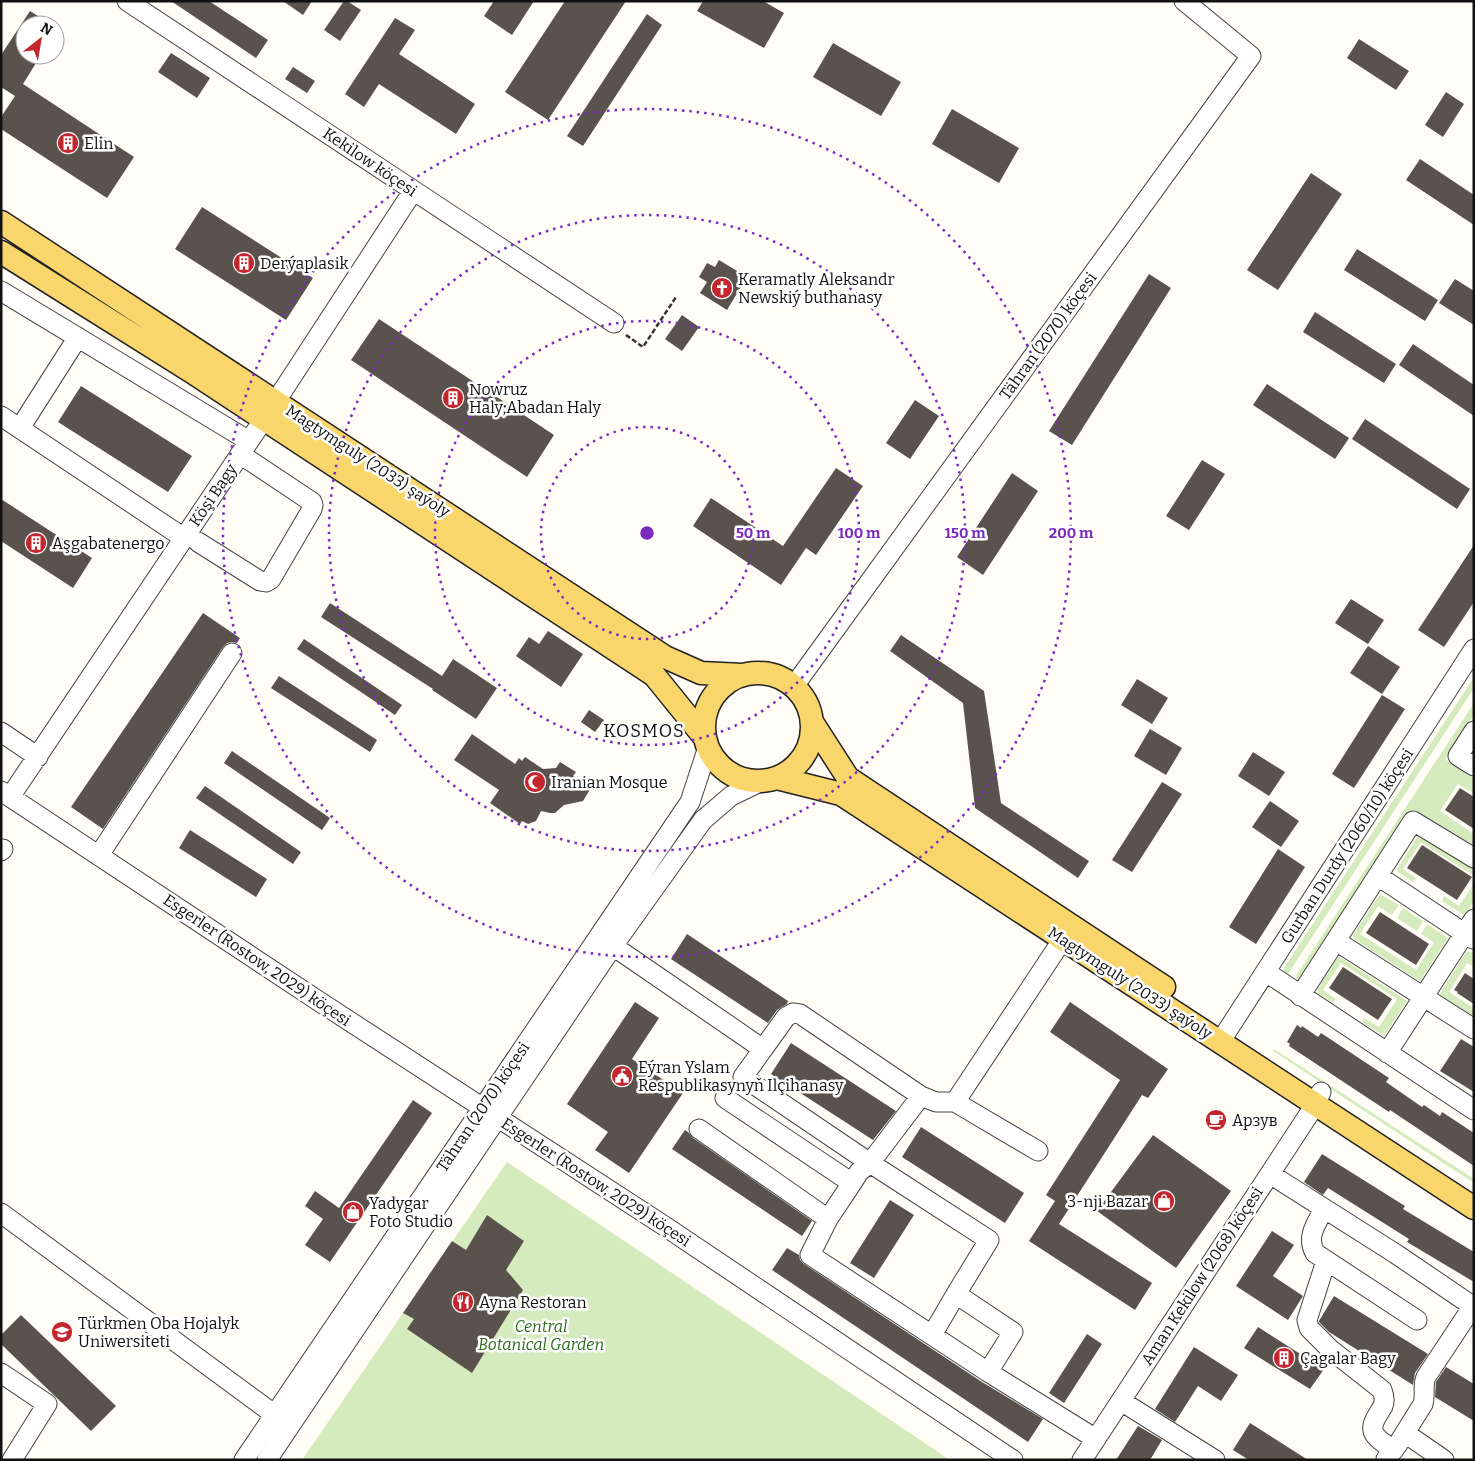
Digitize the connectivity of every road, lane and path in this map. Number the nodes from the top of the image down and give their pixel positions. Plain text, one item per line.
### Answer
1 (127, 1) edge
2 (1184, 1) edge
3 (413, 191) junction
4 (1, 214) edge
5 (10, 228) edge
6 (3, 253) edge
7 (1, 291) edge
8 (676, 297) dead end
9 (620, 329) joint
10 (78, 337) junction
11 (270, 410) junction
12 (1, 416) edge
13 (20, 428) junction
14 (245, 447) junction
15 (191, 540) junction
16 (1474, 649) edge
17 (232, 653) dead end
18 (743, 675) junction
19 (794, 686) junction
20 (812, 722) junction
21 (1474, 731) edge
22 (1, 732) edge
23 (706, 742) junction
24 (38, 756) junction
25 (1474, 766) edge
26 (770, 780) junction
27 (6, 794) edge
28 (99, 855) junction
29 (1474, 858) edge
30 (1378, 876) junction
31 (1471, 930) edge
32 (1063, 939) junction
33 (1336, 942) junction
34 (614, 946) junction
35 (1266, 972) junction
36 (1300, 996) junction
37 (1422, 996) junction
38 (1474, 1029) edge
39 (1224, 1036) junction
40 (763, 1049) junction
41 (1387, 1052) junction
42 (921, 1096) junction
43 (725, 1098) dead end
44 (1318, 1098) junction
45 (955, 1102) junction
46 (1474, 1110) edge
47 (490, 1112) junction
48 (699, 1129) dead end
49 (1038, 1151) dead end
50 (870, 1163) junction
51 (1270, 1174) junction
52 (852, 1183) junction
53 (1474, 1192) edge
54 (1474, 1208) edge
55 (1324, 1209) junction
56 (1, 1213) edge
57 (828, 1219) junction
58 (1326, 1261) junction
59 (956, 1294) junction
60 (1473, 1307) edge
61 (1417, 1320) dead end
62 (932, 1335) junction
63 (988, 1372) junction
64 (1, 1373) edge
65 (1121, 1401) junction
66 (275, 1415) junction
67 (1405, 1433) junction
68 (1096, 1439) junction
69 (1390, 1455) edge
70 (12, 1460) edge
71 (244, 1460) edge
72 (267, 1460) edge
73 (1014, 1460) edge
74 (1082, 1460) edge
75 (1215, 1460) edge
76 (1444, 1460) edge

1 - 3 street, Kekilow köçesi
2 - 19 street, Tähran (2070) köçesi
3 - 9 street, Kekilow köçesi
3 - 11 street, Köşi Bagy
4 - 5 main road, Magtymguly (2033) şaýoly
5 - 11 main road, Magtymguly (2033) şaýoly
6 - 11 main road, Magtymguly (2033) şaýoly
7 - 10 street
8 - 9 path
10 - 13 street
10 - 14 street
11 - 14 street, Köşi Bagy
11 - 18 main road, Magtymguly (2033) şaýoly
11 - 23 main road, Magtymguly (2033) şaýoly
12 - 13 street
13 - 15 street
14 - 15 street, Köşi Bagy
14 - 15 street
15 - 24 street, Köşi Bagy
16 - 35 street, Gurban Durdy (2060/10) köçesi
17 - 28 street
18 - 19 main road
18 - 23 main road
19 - 20 main road
20 - 26 main road
20 - 39 main road, Magtymguly (2033) şaýoly
21 - 25 street
22 - 24 street
23 - 26 main road
23 - 47 street, Tähran (2070) köçesi
24 - 27 street, Köşi Bagy
26 - 32 main road, Magtymguly (2033) şaýoly
26 - 34 street, Tähran (2070) köçesi
27 - 28 street, Esgerler (Rostow, 2029) köçesi
28 - 47 street, Esgerler (Rostow, 2029) köçesi
29 - 30 street
30 - 31 street
30 - 33 street
31 - 37 street
32 - 39 main road, Magtymguly (2033) şaýoly
32 - 45 street
33 - 36 street
33 - 37 street
34 - 40 street
34 - 47 street, Tähran (2070) köçesi
35 - 36 street
35 - 39 street, Gurban Durdy (2060/10) köçesi
36 - 41 street
37 - 38 street
37 - 41 street
39 - 44 main road, Magtymguly (2033) şaýoly
40 - 42 street
40 - 50 street
41 - 46 street
42 - 45 street
42 - 50 street
43 - 52 street
44 - 51 street, Aman Kekilow (2068) köçesi
44 - 53 main road, Magtymguly (2033) şaýoly
44 - 54 main road, Magtymguly (2033) şaýoly
45 - 49 street
47 - 66 street, Tähran (2070) köçesi
47 - 72 street, Tähran (2070) köçesi
47 - 73 street, Esgerler (Rostow, 2029) köçesi
48 - 57 street
50 - 52 street
50 - 59 street
51 - 55 street
51 - 65 street, Aman Kekilow (2068) köçesi
52 - 57 street
55 - 58 street
55 - 60 street
56 - 66 street
57 - 62 street
58 - 61 street
58 - 69 street
59 - 62 street
59 - 63 street
60 - 67 street
62 - 63 street
63 - 68 street
64 - 70 street
65 - 68 street, Aman Kekilow (2068) köçesi
65 - 75 street
66 - 71 street, Tähran (2070) köçesi
67 - 69 street
67 - 76 street
68 - 74 street, Aman Kekilow (2068) köçesi

